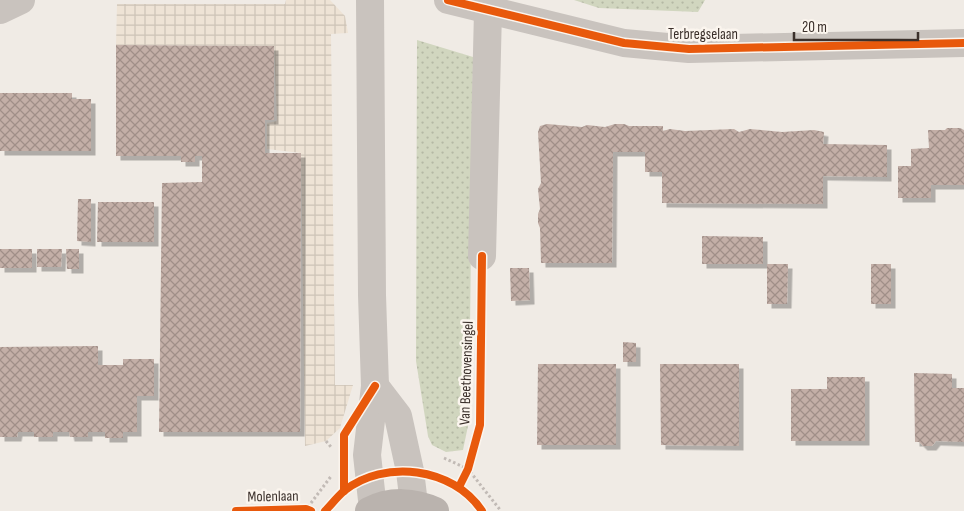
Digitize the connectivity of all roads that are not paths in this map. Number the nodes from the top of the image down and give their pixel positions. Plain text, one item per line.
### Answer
1 (21, 0) edge
2 (370, 0) edge
3 (448, 0) edge
4 (0, 10) edge
5 (488, 11) junction
6 (964, 43) edge
7 (482, 256) dead end
8 (376, 386) junction
9 (424, 507) edge
10 (371, 510) edge

1 - 4 street
2 - 8 street
3 - 5 street, Terbregselaan
5 - 6 street, Terbregselaan
5 - 7 street
8 - 9 street
8 - 10 street
9 - 10 main road

